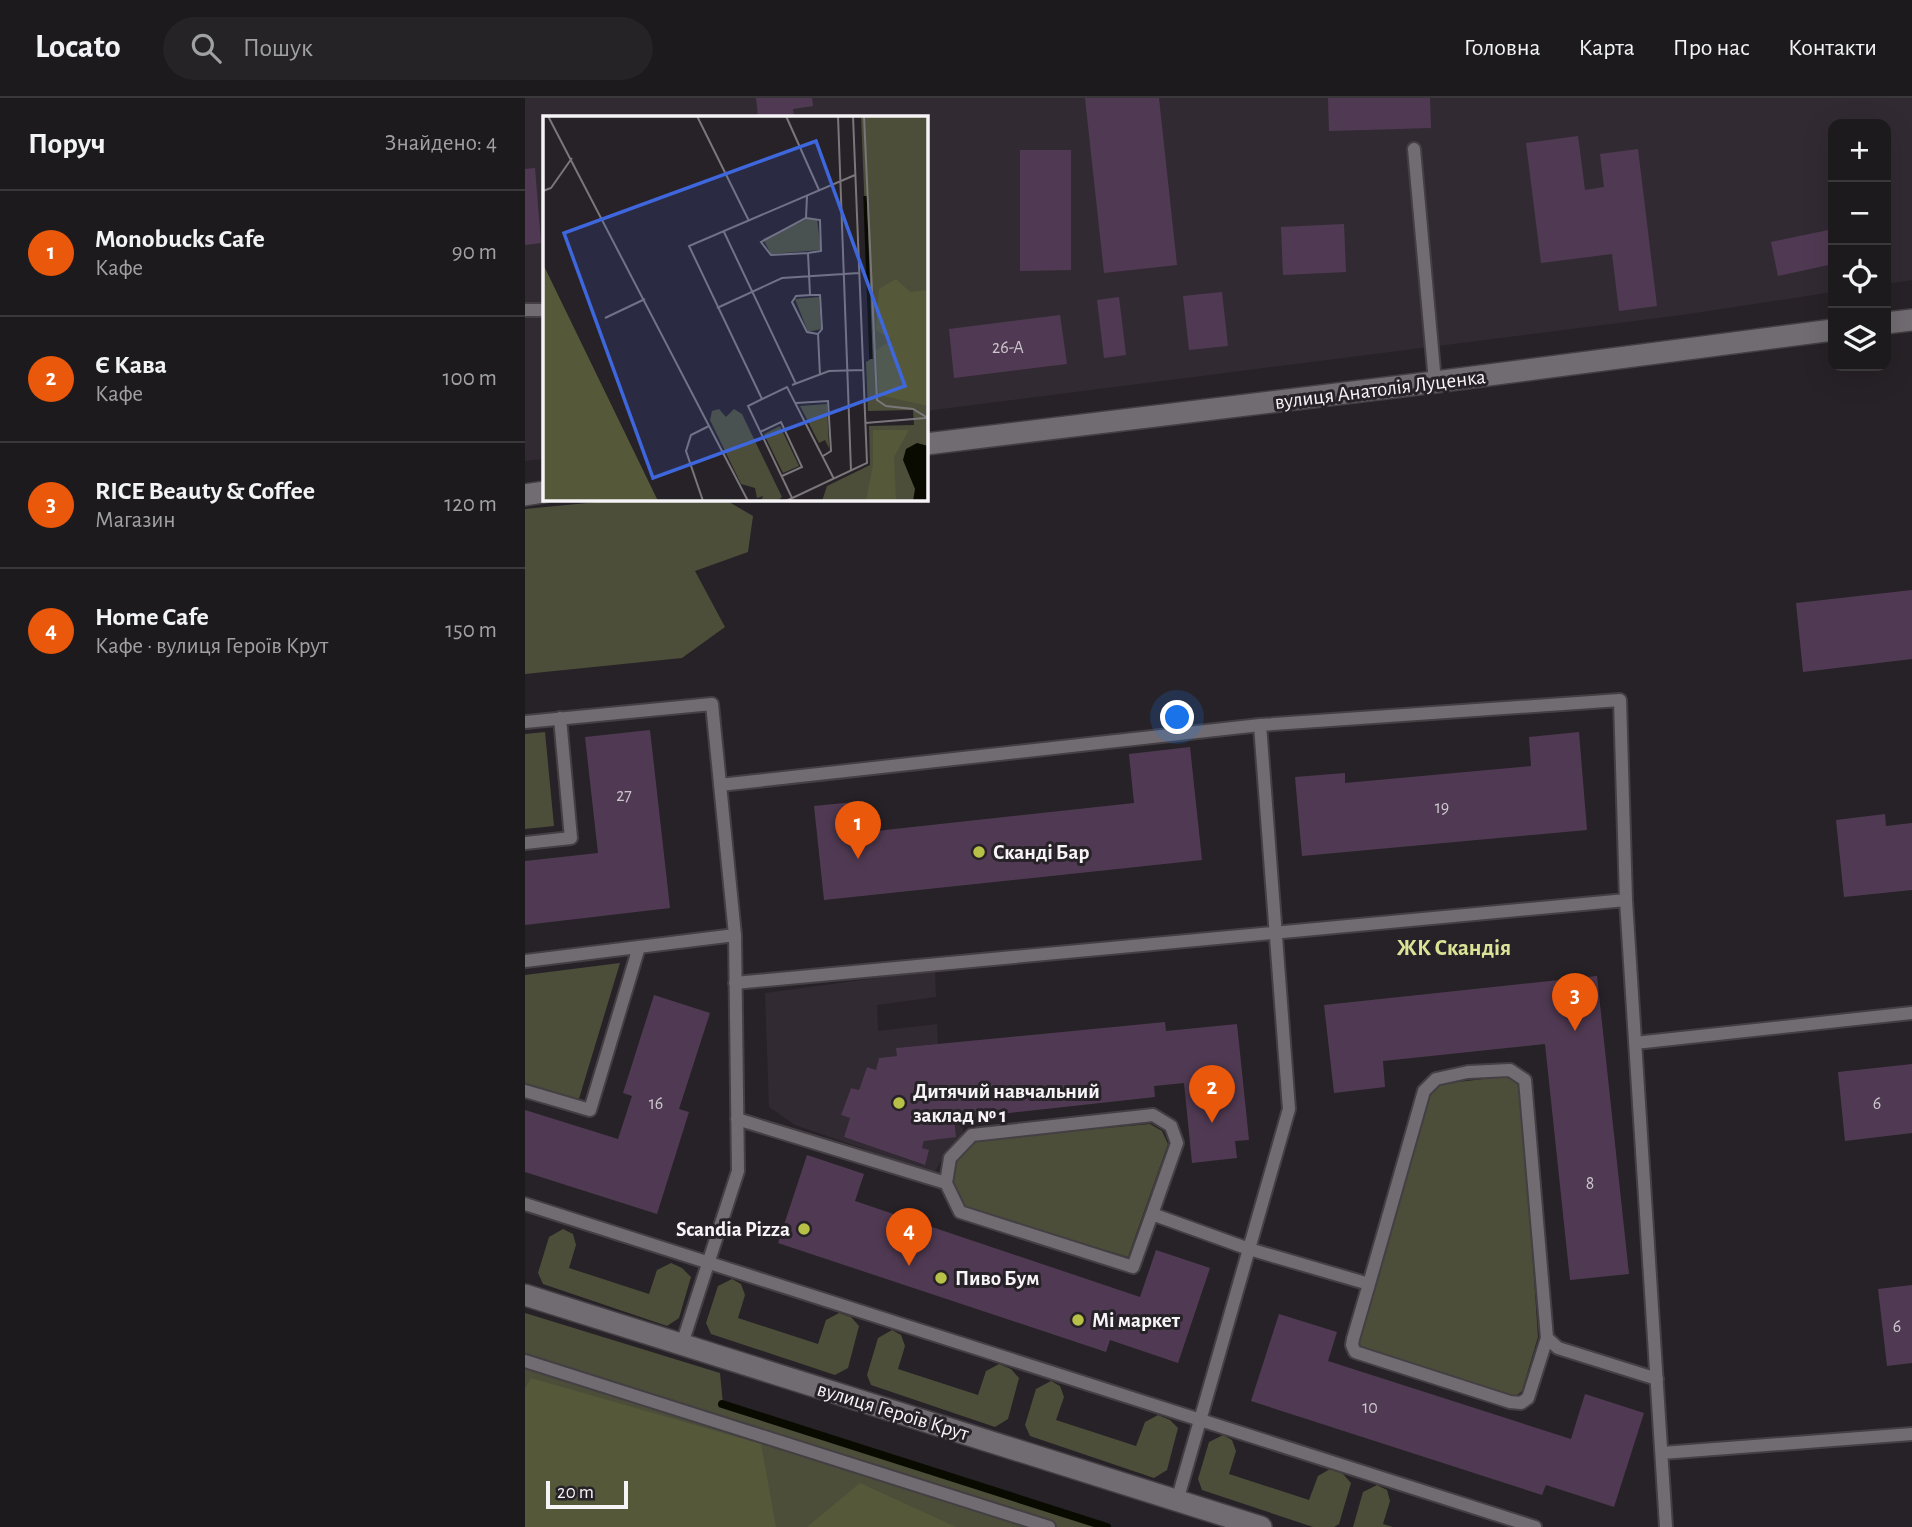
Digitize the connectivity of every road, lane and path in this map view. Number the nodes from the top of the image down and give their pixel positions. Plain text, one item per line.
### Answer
1 (1414, 149) dead end
2 (525, 310) edge
3 (543, 310) edge
4 (1912, 320) edge
5 (1891, 322) edge
6 (1828, 331) edge
7 (1435, 382) junction
8 (927, 444) edge
9 (543, 492) edge
10 (525, 495) edge
11 (560, 718) junction
12 (525, 722) edge
13 (1260, 725) junction
14 (720, 785) junction
15 (525, 842) edge
16 (1626, 900) junction
17 (1274, 931) junction
18 (735, 935) junction
19 (639, 947) junction
20 (525, 961) edge
21 (735, 983) junction
22 (1912, 1013) edge
23 (1635, 1043) junction
24 (525, 1091) edge
25 (737, 1119) junction
26 (946, 1183) junction
27 (525, 1204) edge
28 (1152, 1214) junction
29 (1249, 1249) junction
30 (708, 1262) junction
31 (1369, 1284) junction
32 (525, 1295) edge
33 (1547, 1338) junction
34 (682, 1344) junction
35 (525, 1361) edge
36 (1657, 1379) junction
37 (1200, 1420) junction
38 (1912, 1434) edge
39 (1662, 1452) junction
40 (1177, 1500) junction
41 (1049, 1527) edge
42 (1261, 1527) edge
43 (1535, 1527) edge
44 (1667, 1527) edge

1 - 7 lane
2 - 3 lane
4 - 5 street
6 - 7 street, вулиця Анатолія Луценка
7 - 8 street, вулиця Анатолія Луценка
9 - 10 street
11 - 12 lane
11 - 14 lane
11 - 15 lane
13 - 14 lane
13 - 16 lane
13 - 17 lane
14 - 18 lane
16 - 17 lane
16 - 23 lane
17 - 21 lane
17 - 29 lane
18 - 19 lane
18 - 21 lane
19 - 20 lane
19 - 24 lane
21 - 25 lane
22 - 23 lane
23 - 36 lane
25 - 26 lane
25 - 30 lane
26 - 28 lane
26 - 28 lane
27 - 30 lane
28 - 29 lane
29 - 31 lane
29 - 37 lane
30 - 34 lane
30 - 37 lane
31 - 33 lane
31 - 33 lane
32 - 34 street, вулиця Героїв Крут
33 - 36 lane
34 - 40 street, вулиця Героїв Крут
35 - 41 lane
36 - 39 lane
37 - 40 lane
37 - 43 lane
38 - 39 lane
39 - 44 lane
40 - 42 street, вулиця Героїв Крут

